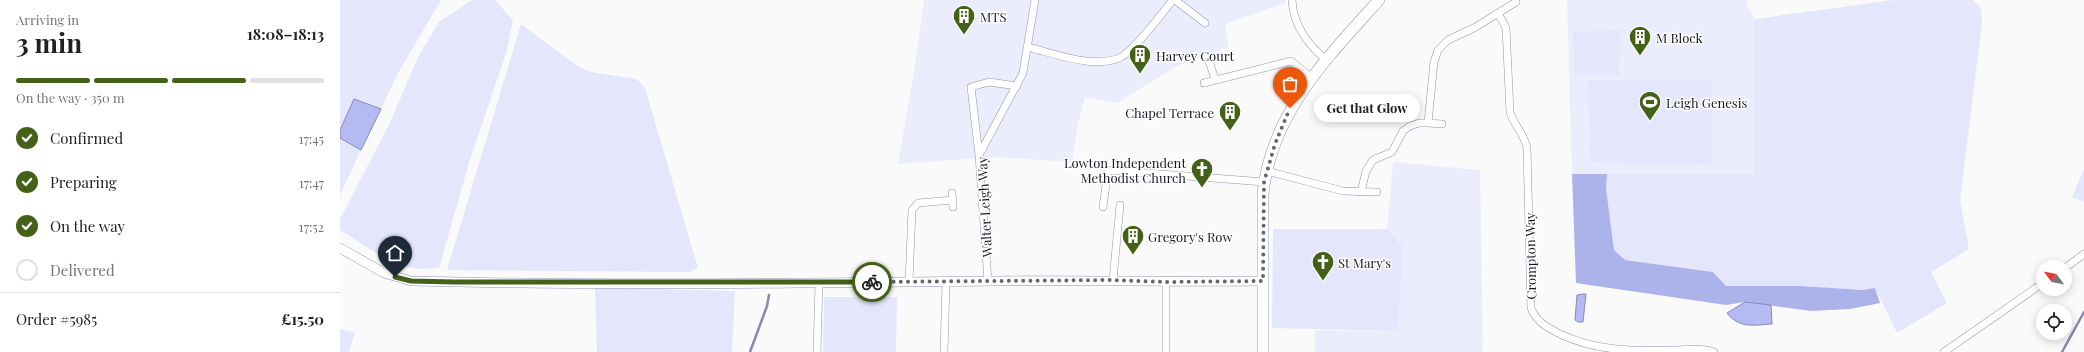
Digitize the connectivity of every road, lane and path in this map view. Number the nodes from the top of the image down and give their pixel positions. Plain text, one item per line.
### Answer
1 (1035, 0) edge
2 (1174, 0) edge
3 (1292, 0) edge
4 (1379, 0) edge
5 (1516, 2) dead end
6 (1498, 13) junction
7 (1205, 23) dead end
8 (1027, 47) junction
9 (1327, 60) junction
10 (1209, 61) dead end
11 (1312, 78) junction
12 (1215, 79) junction
13 (1204, 83) dead end
14 (1017, 86) junction
15 (1428, 123) junction
16 (1442, 124) dead end
17 (979, 155) junction
18 (1266, 177) junction
19 (1361, 192) junction
20 (1377, 192) dead end
21 (953, 200) dead end
22 (1120, 205) dead end
23 (1103, 207) dead end
24 (340, 248) edge
25 (2084, 254) edge
26 (2072, 263) edge
27 (1113, 280) junction
28 (988, 281) junction
29 (1263, 281) junction
30 (909, 282) junction
31 (946, 282) junction
32 (1166, 282) junction
33 (819, 283) junction
34 (2036, 288) edge
35 (817, 352) edge
36 (944, 352) edge
37 (1166, 352) edge
38 (1263, 352) edge
39 (1714, 352) edge
40 (1944, 352) edge

1 - 8 street, Walter Leigh Way
2 - 7 street
2 - 8 street
3 - 9 street
4 - 9 main road
5 - 6 street
6 - 15 street
6 - 39 street, Crompton Way
8 - 14 street, Walter Leigh Way
9 - 11 main road
10 - 12 street
11 - 12 street
11 - 18 main road
12 - 13 street
14 - 17 street, Walter Leigh Way
14 - 17 street
15 - 16 street
15 - 19 street
17 - 28 street, Walter Leigh Way
18 - 19 street
18 - 23 street
18 - 29 main road
19 - 20 street
21 - 30 street
22 - 27 street
24 - 33 street
25 - 26 street
27 - 28 street
27 - 32 street
28 - 31 street
29 - 32 street
29 - 38 main road
30 - 31 street
30 - 33 street
31 - 36 street
32 - 37 street
33 - 35 street
34 - 40 street

